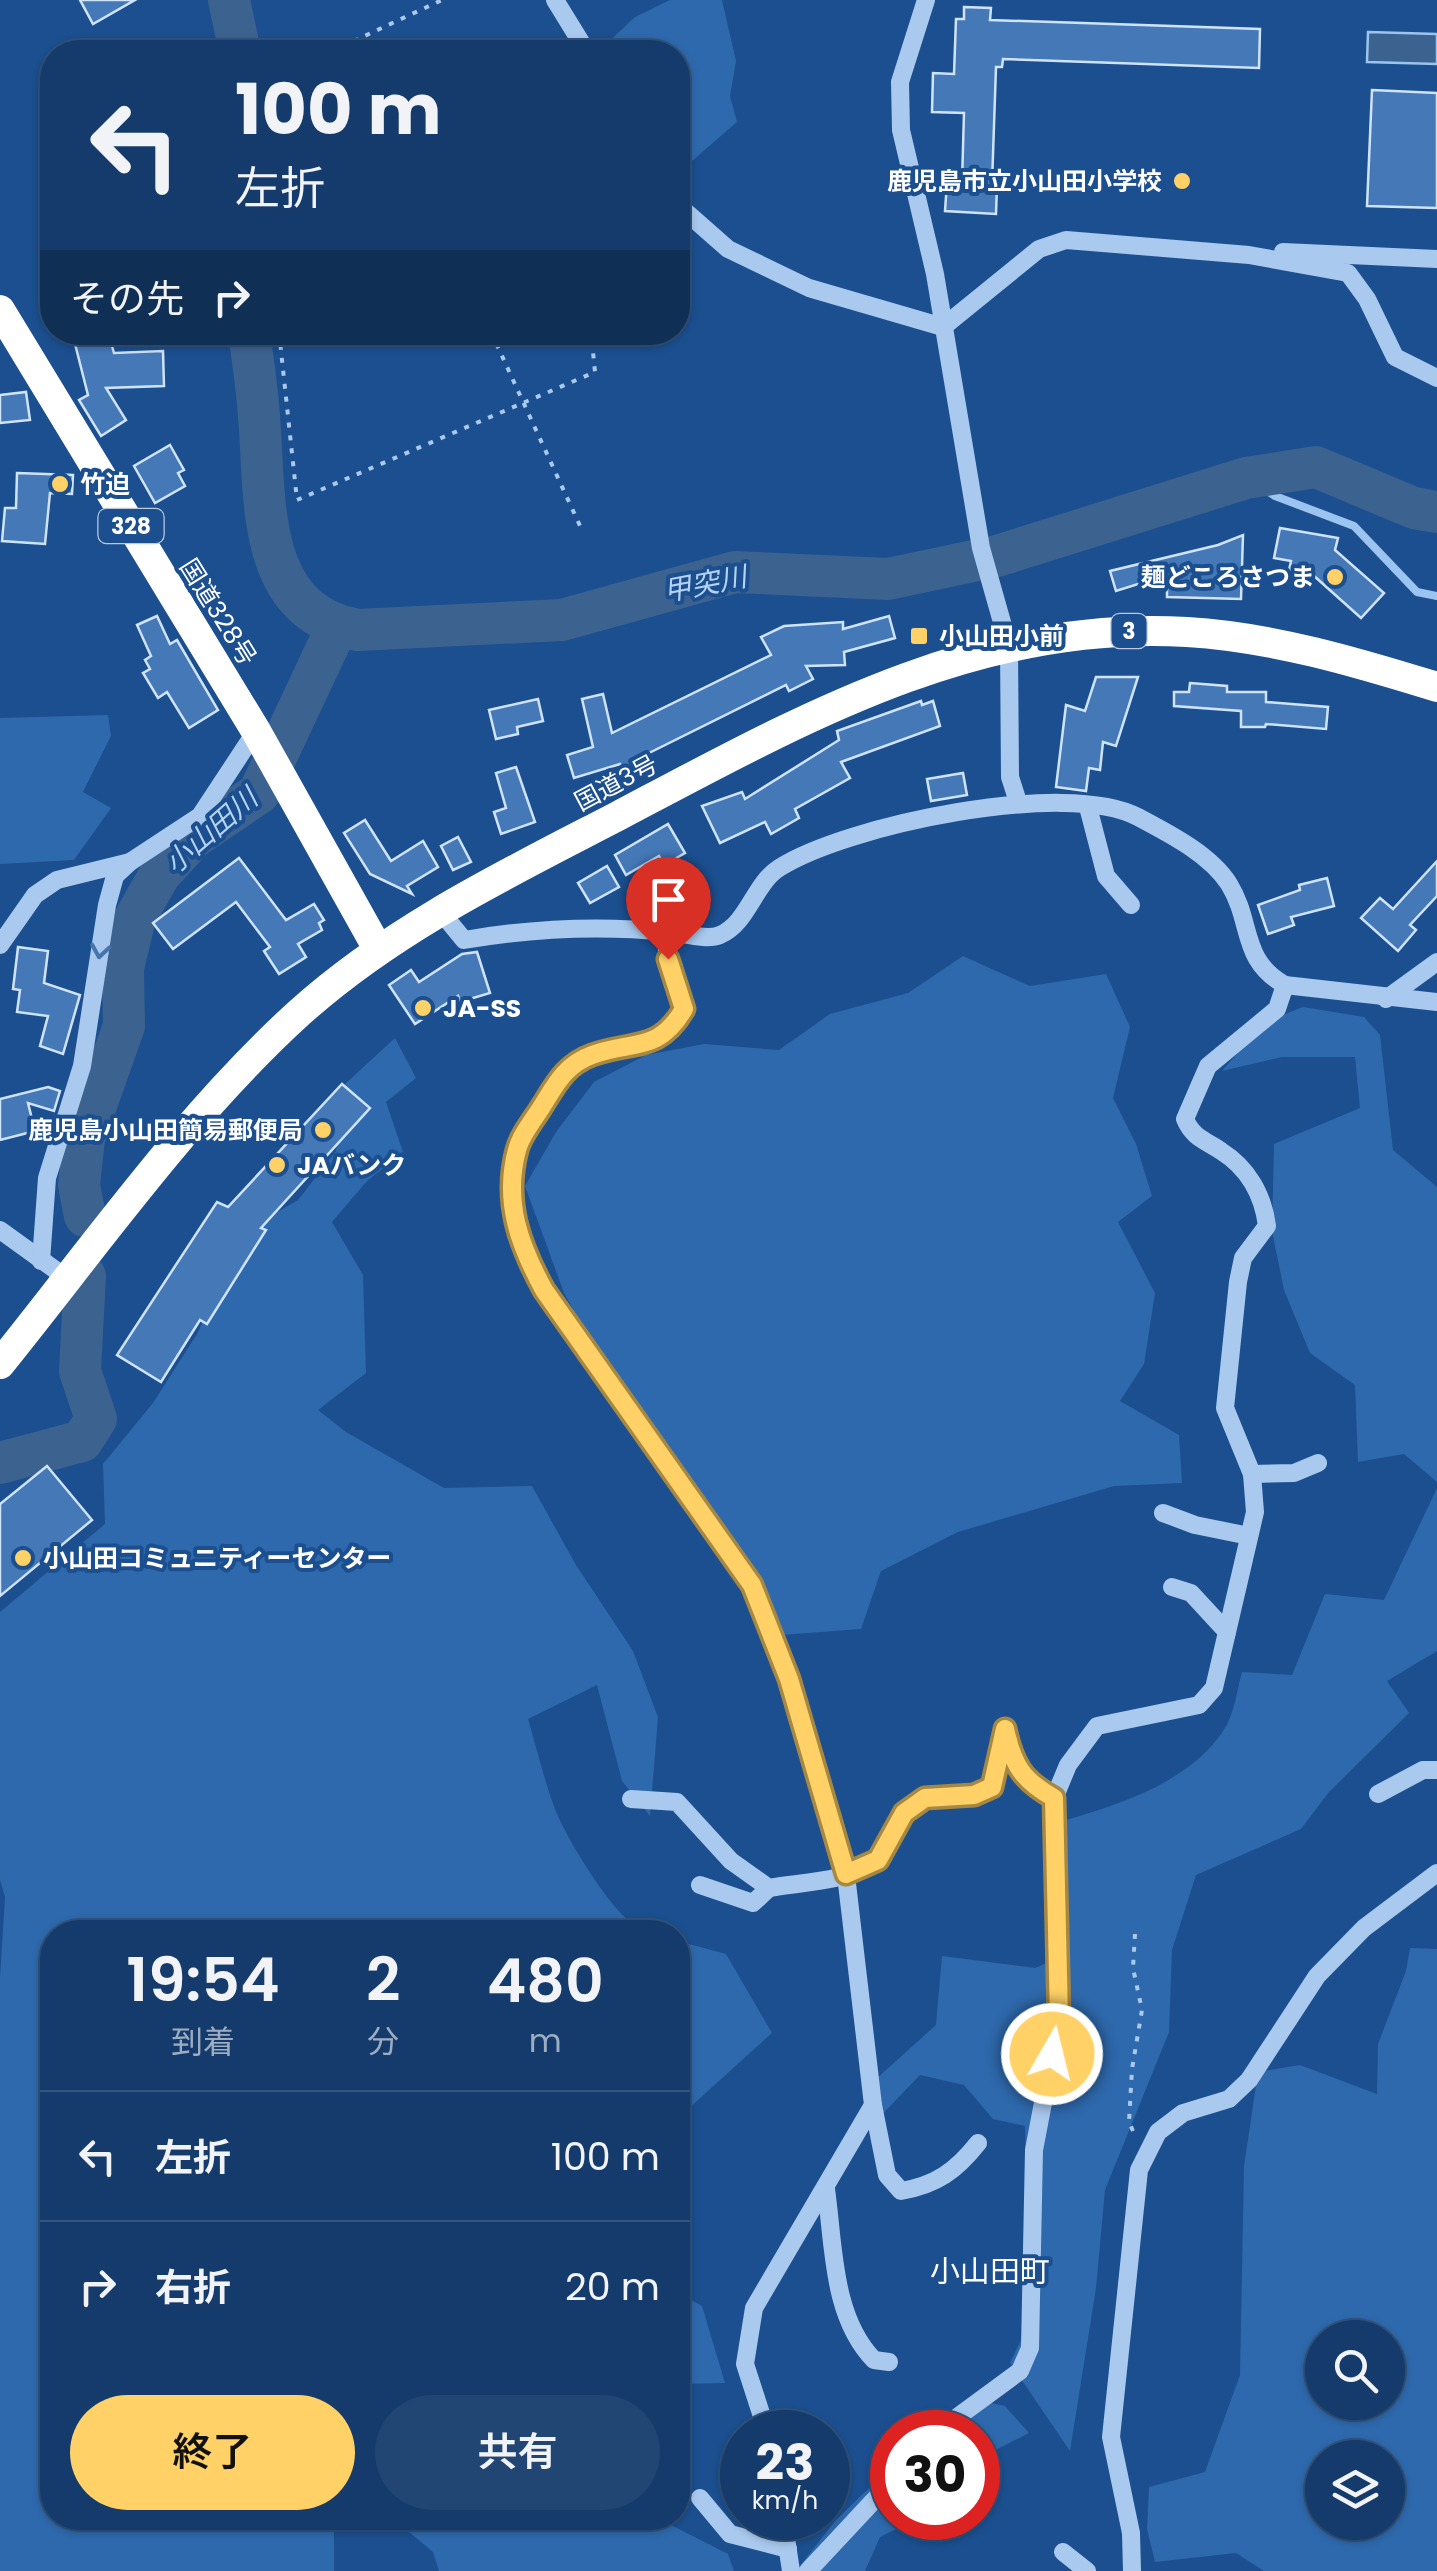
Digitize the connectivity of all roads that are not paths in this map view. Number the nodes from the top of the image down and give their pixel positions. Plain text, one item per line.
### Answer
1 (555, 0) edge
2 (926, 0) edge
3 (580, 40) edge
4 (690, 216) edge
5 (1249, 254) junction
6 (1437, 259) edge
7 (0, 310) edge
8 (944, 327) junction
9 (1437, 378) edge
10 (1009, 647) junction
11 (1437, 687) edge
12 (260, 737) junction
13 (1018, 802) junction
14 (1088, 807) junction
15 (1098, 855) junction
16 (130, 862) junction
17 (1093, 887) dead end
18 (1130, 905) dead end
19 (441, 912) junction
20 (665, 932) junction
21 (0, 944) edge
22 (378, 949) junction
23 (1437, 962) edge
24 (1285, 986) junction
25 (1386, 999) junction
26 (1437, 1002) edge
27 (0, 1230) edge
28 (40, 1261) junction
29 (68, 1280) junction
30 (0, 1364) edge
31 (1318, 1463) dead end
32 (1252, 1474) junction
33 (1164, 1513) dead end
34 (1249, 1536) junction
35 (1172, 1587) dead end
36 (1227, 1632) junction
37 (1437, 1770) edge
38 (1378, 1794) dead end
39 (1054, 1798) junction
40 (631, 1799) dead end
41 (1437, 1873) edge
42 (846, 1874) junction
43 (700, 1886) dead end
44 (769, 1888) junction
45 (873, 2105) junction
46 (978, 2143) dead end
47 (826, 2189) junction
48 (889, 2362) dead end
49 (760, 2410) edge
50 (967, 2410) edge
51 (700, 2498) dead end
52 (870, 2505) edge
53 (787, 2540) edge
54 (788, 2549) junction
55 (1063, 2552) dead end
56 (791, 2571) edge
57 (808, 2571) edge
58 (1087, 2571) edge
59 (1132, 2571) edge

1 - 3 street
2 - 8 street
4 - 8 street
5 - 6 street
5 - 8 street
5 - 9 street
7 - 12 highway, 国道328号 / 328
8 - 10 street
10 - 11 highway, 国道3号 / 3
10 - 13 street
10 - 19 highway, 国道3号 / 3
12 - 16 street
12 - 22 highway, 国道328号 / 328
13 - 14 street
13 - 20 street
14 - 15 street
14 - 24 street
15 - 17 street
15 - 18 street
16 - 21 street
16 -> 28 street
19 - 20 street
19 - 22 highway, 国道3号 / 3
20 - 42 street
22 - 29 highway, 国道3号 / 3
23 - 25 street
24 - 25 street
24 - 32 street
25 - 26 street
27 - 28 street
28 - 29 street
29 - 30 highway, 国道3号 / 3
31 - 32 street
32 - 34 street
33 - 34 street
34 - 36 street
35 - 36 street
36 - 39 street
37 - 38 street
39 - 42 street
39 - 50 street
40 - 44 street
41 - 59 street
42 - 44 street
42 - 45 street
43 - 44 street
45 - 46 street
45 - 47 street
47 - 48 street
47 - 49 street
51 - 54 street
52 - 57 street
53 - 54 street
54 - 56 street
55 - 58 street

